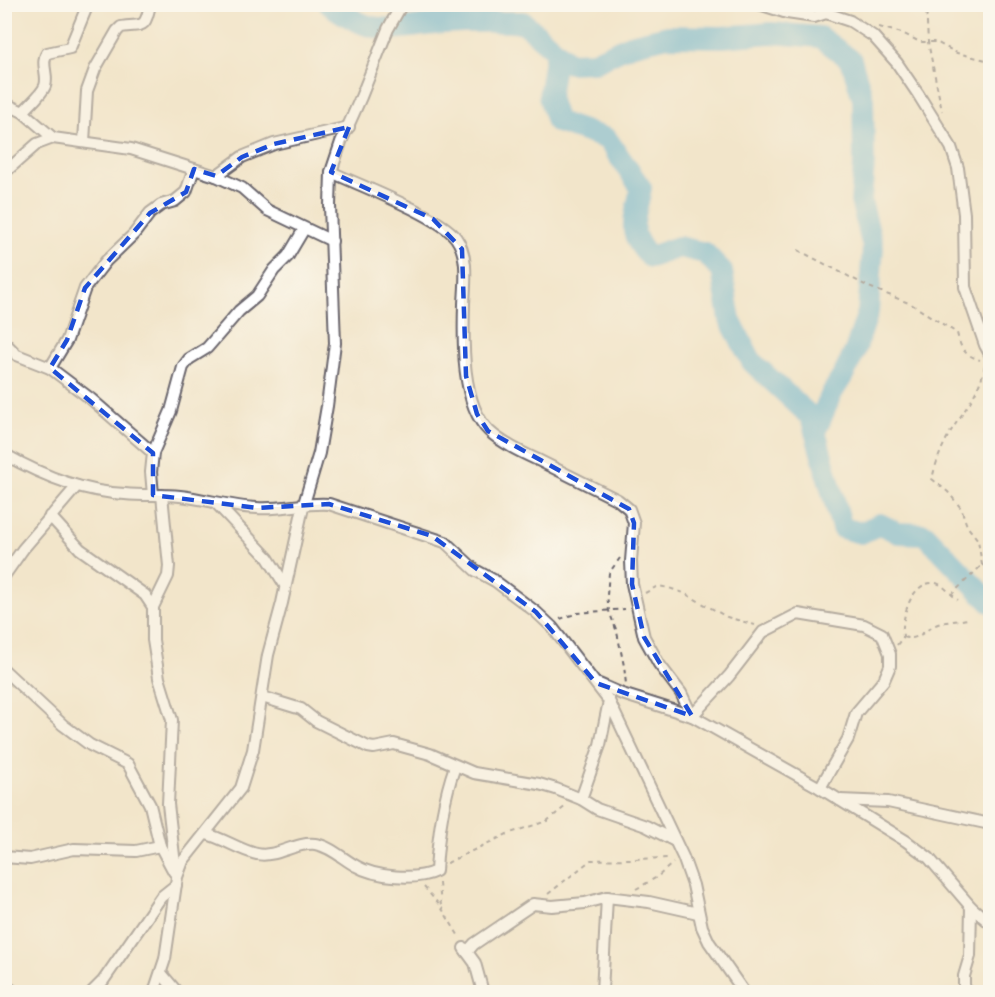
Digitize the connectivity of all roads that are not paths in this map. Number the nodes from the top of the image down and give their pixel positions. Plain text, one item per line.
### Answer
1 (88, 4) edge
2 (150, 4) edge
3 (402, 4) edge
4 (759, 4) edge
5 (4, 102) edge
6 (23, 112) junction
7 (349, 127) junction
8 (52, 138) junction
9 (84, 142) junction
10 (194, 169) junction
11 (331, 172) junction
12 (4, 173) edge
13 (216, 176) junction
14 (304, 229) junction
15 (332, 241) junction
16 (4, 342) edge
17 (988, 358) edge
18 (50, 368) junction
19 (153, 453) junction
20 (4, 454) edge
21 (77, 486) junction
22 (157, 495) junction
23 (216, 503) junction
24 (303, 507) junction
25 (50, 516) junction
26 (4, 576) edge
27 (285, 585) junction
28 (153, 607) junction
29 (4, 670) edge
30 (596, 683) junction
31 (262, 697) junction
32 (609, 701) junction
33 (692, 716) junction
34 (455, 766) junction
35 (820, 788) junction
36 (578, 798) junction
37 (839, 800) junction
38 (990, 824) edge
39 (206, 834) junction
40 (675, 841) junction
41 (159, 846) junction
42 (4, 857) edge
43 (176, 881) junction
44 (610, 897) junction
45 (972, 907) junction
46 (698, 913) junction
47 (990, 923) edge
48 (160, 973) junction
49 (4, 984) edge
50 (14, 993) edge
51 (92, 993) edge
52 (154, 993) edge
53 (177, 993) edge
54 (483, 993) edge
55 (602, 993) edge
56 (744, 993) edge
57 (964, 993) edge

1 - 6 street
2 - 9 street
3 - 7 street
4 - 17 street
5 - 6 street
6 - 8 street
7 - 11 street
7 - 13 street
8 - 9 street
8 - 12 street
9 - 10 street
10 - 13 street
10 - 18 street
11 - 15 street
11 - 33 street
13 - 14 street
14 - 15 street
14 - 19 street
15 - 24 street
16 - 18 street
18 - 19 street
19 - 22 street
20 - 21 street
21 - 22 street
21 - 25 street
22 - 23 street
22 - 28 street
23 - 24 street
23 - 27 street
24 - 27 street
24 - 30 street
25 - 26 street
25 - 28 street
27 - 31 street
28 - 43 street
29 - 41 street
30 - 32 street
30 - 33 street
31 - 34 street
31 - 39 street
32 - 36 street
32 - 40 street
33 - 35 street
33 - 35 street
34 - 36 street
34 - 39 street
35 - 37 street
36 - 40 street
37 - 38 street
37 - 45 street
39 - 43 street
40 - 46 street
41 - 42 street
41 - 43 street
43 - 48 street
43 - 51 street
44 - 46 street
44 - 54 street
44 - 55 street
45 - 47 street
45 - 57 street
46 - 56 street
48 - 52 street
48 - 53 street
49 - 50 street

